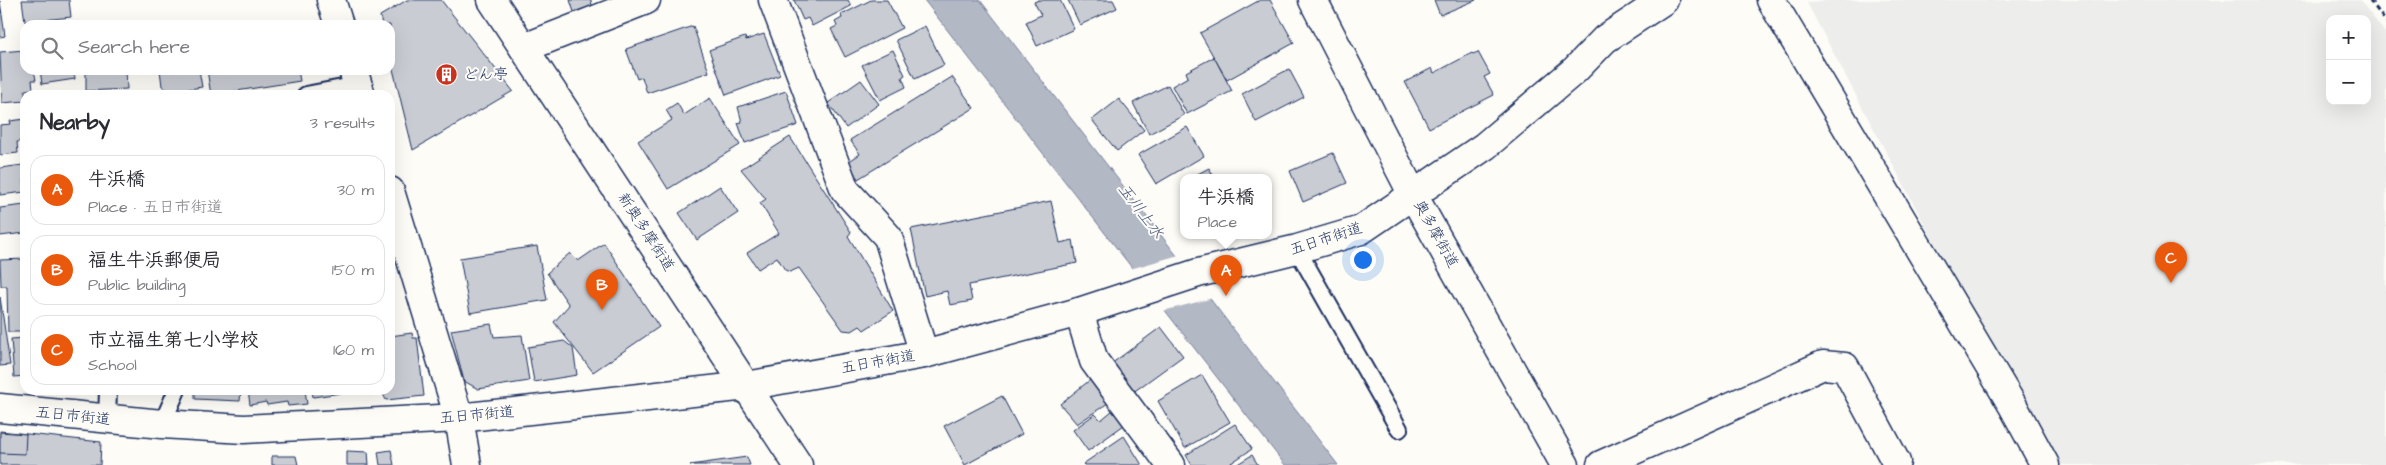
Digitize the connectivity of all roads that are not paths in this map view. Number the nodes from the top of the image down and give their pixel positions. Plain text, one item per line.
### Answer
1 (331, 0) edge
2 (492, 0) edge
3 (646, 0) edge
4 (773, 0) edge
5 (1313, 0) edge
6 (1664, 0) edge
7 (1771, 0) edge
8 (337, 20) edge
9 (524, 48) junction
10 (357, 83) edge
11 (327, 90) edge
12 (1413, 195) junction
13 (395, 208) edge
14 (1297, 249) junction
15 (1079, 312) junction
16 (924, 354) junction
17 (747, 386) junction
18 (108, 395) edge
19 (175, 395) edge
20 (0, 408) edge
21 (458, 418) junction
22 (107, 420) junction
23 (162, 424) junction
24 (1399, 429) dead end
25 (1896, 462) dead end
26 (467, 465) edge
27 (798, 465) edge
28 (1170, 465) edge
29 (1566, 465) edge
30 (1601, 465) edge
31 (2045, 465) edge

1 - 8 main road
2 - 9 main road, 新奥多摩街道
3 - 9 main road
4 - 16 main road
5 - 12 main road, 奥多摩街道
6 - 12 main road, 五日市街道
7 - 31 main road
9 - 17 main road, 新奥多摩街道
10 - 11 lane
12 - 14 main road, 五日市街道
12 - 29 main road, 奥多摩街道
13 - 21 main road
14 - 15 main road, 五日市街道
14 - 24 lane
15 - 16 main road, 五日市街道
15 - 28 main road
16 - 17 main road, 五日市街道
17 - 21 main road, 五日市街道
17 - 27 main road, 新奥多摩街道
18 - 22 lane
19 - 23 lane
20 - 22 main road, 五日市街道
21 - 23 main road, 五日市街道
21 - 26 main road
22 - 23 main road, 五日市街道
25 - 30 main road

